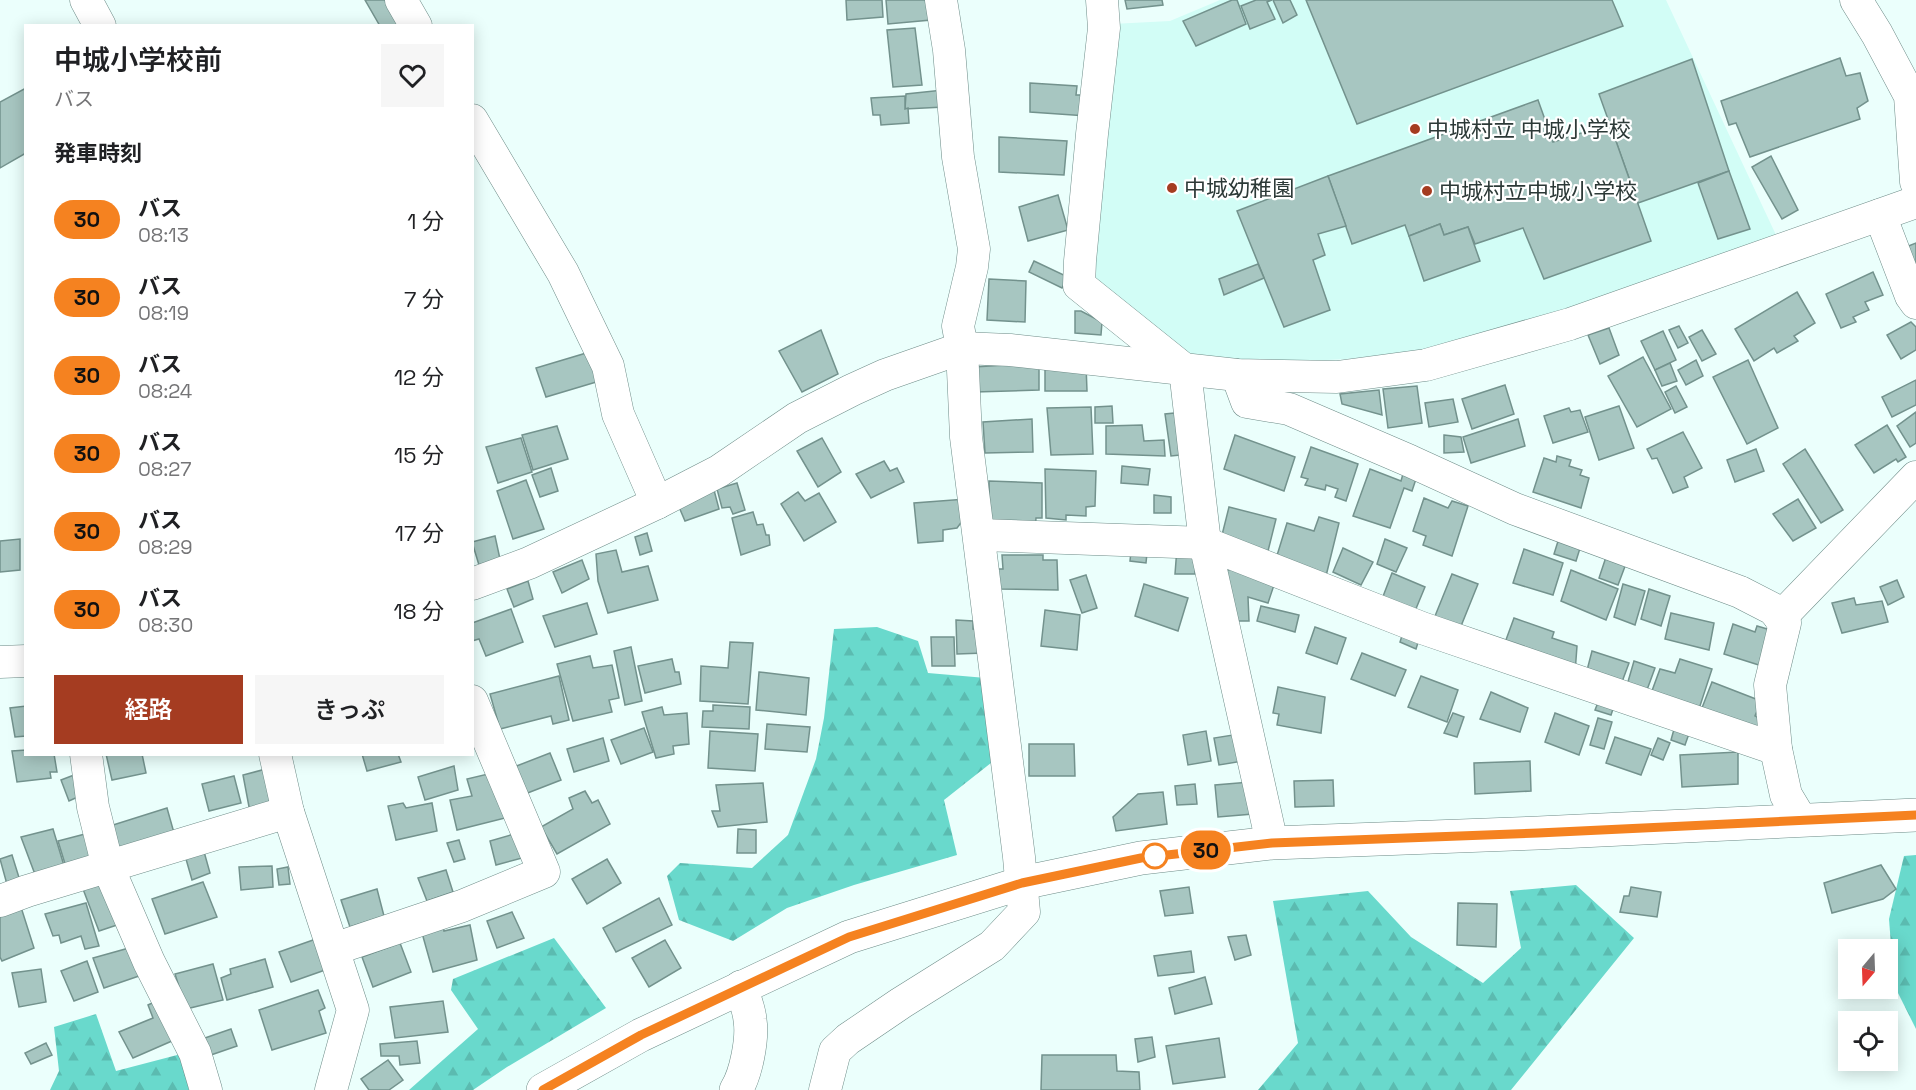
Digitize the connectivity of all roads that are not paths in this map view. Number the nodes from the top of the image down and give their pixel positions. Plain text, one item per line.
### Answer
1 (86, 0) edge
2 (401, 0) edge
3 (941, 0) edge
4 (1102, 0) edge
5 (1856, 0) edge
6 (99, 24) edge
7 (415, 24) edge
8 (475, 129) edge
9 (1916, 182) edge
10 (1916, 202) edge
11 (1880, 215) junction
12 (1916, 303) edge
13 (962, 348) junction
14 (1185, 370) junction
15 (1238, 375) junction
16 (1916, 477) edge
17 (657, 503) junction
18 (980, 535) junction
19 (1205, 543) junction
20 (474, 583) edge
21 (1780, 618) junction
22 (24, 661) edge
23 (0, 662) edge
24 (474, 706) edge
25 (1776, 749) junction
26 (86, 756) edge
27 (275, 756) edge
28 (288, 812) junction
29 (1916, 816) edge
30 (1801, 820) junction
31 (1272, 843) junction
32 (108, 867) junction
33 (1022, 883) junction
34 (0, 902) edge
35 (334, 949) junction
36 (741, 987) junction
37 (206, 1090) edge
38 (331, 1090) edge
39 (543, 1090) edge
40 (736, 1090) edge
41 (825, 1090) edge

1 - 6 street
2 - 7 street
3 - 13 street
4 - 14 street
5 - 9 street
8 - 17 street
10 - 11 street
11 - 12 street
11 - 15 street
13 - 14 street
13 - 17 street
13 - 18 street
14 - 15 street
14 - 19 street
15 - 21 street
16 - 21 street
17 - 20 street
18 - 19 street
18 - 33 street
19 - 25 street
19 - 31 street
21 - 25 street
22 - 23 street
24 - 35 street
25 - 30 street
26 - 32 street
27 - 28 street
28 - 32 street
28 - 35 street
29 - 30 main road
30 - 31 main road
31 - 33 main road
32 - 34 street
32 - 37 street
33 - 36 main road
33 - 41 street
35 - 38 street
36 - 39 main road
36 - 40 main road

